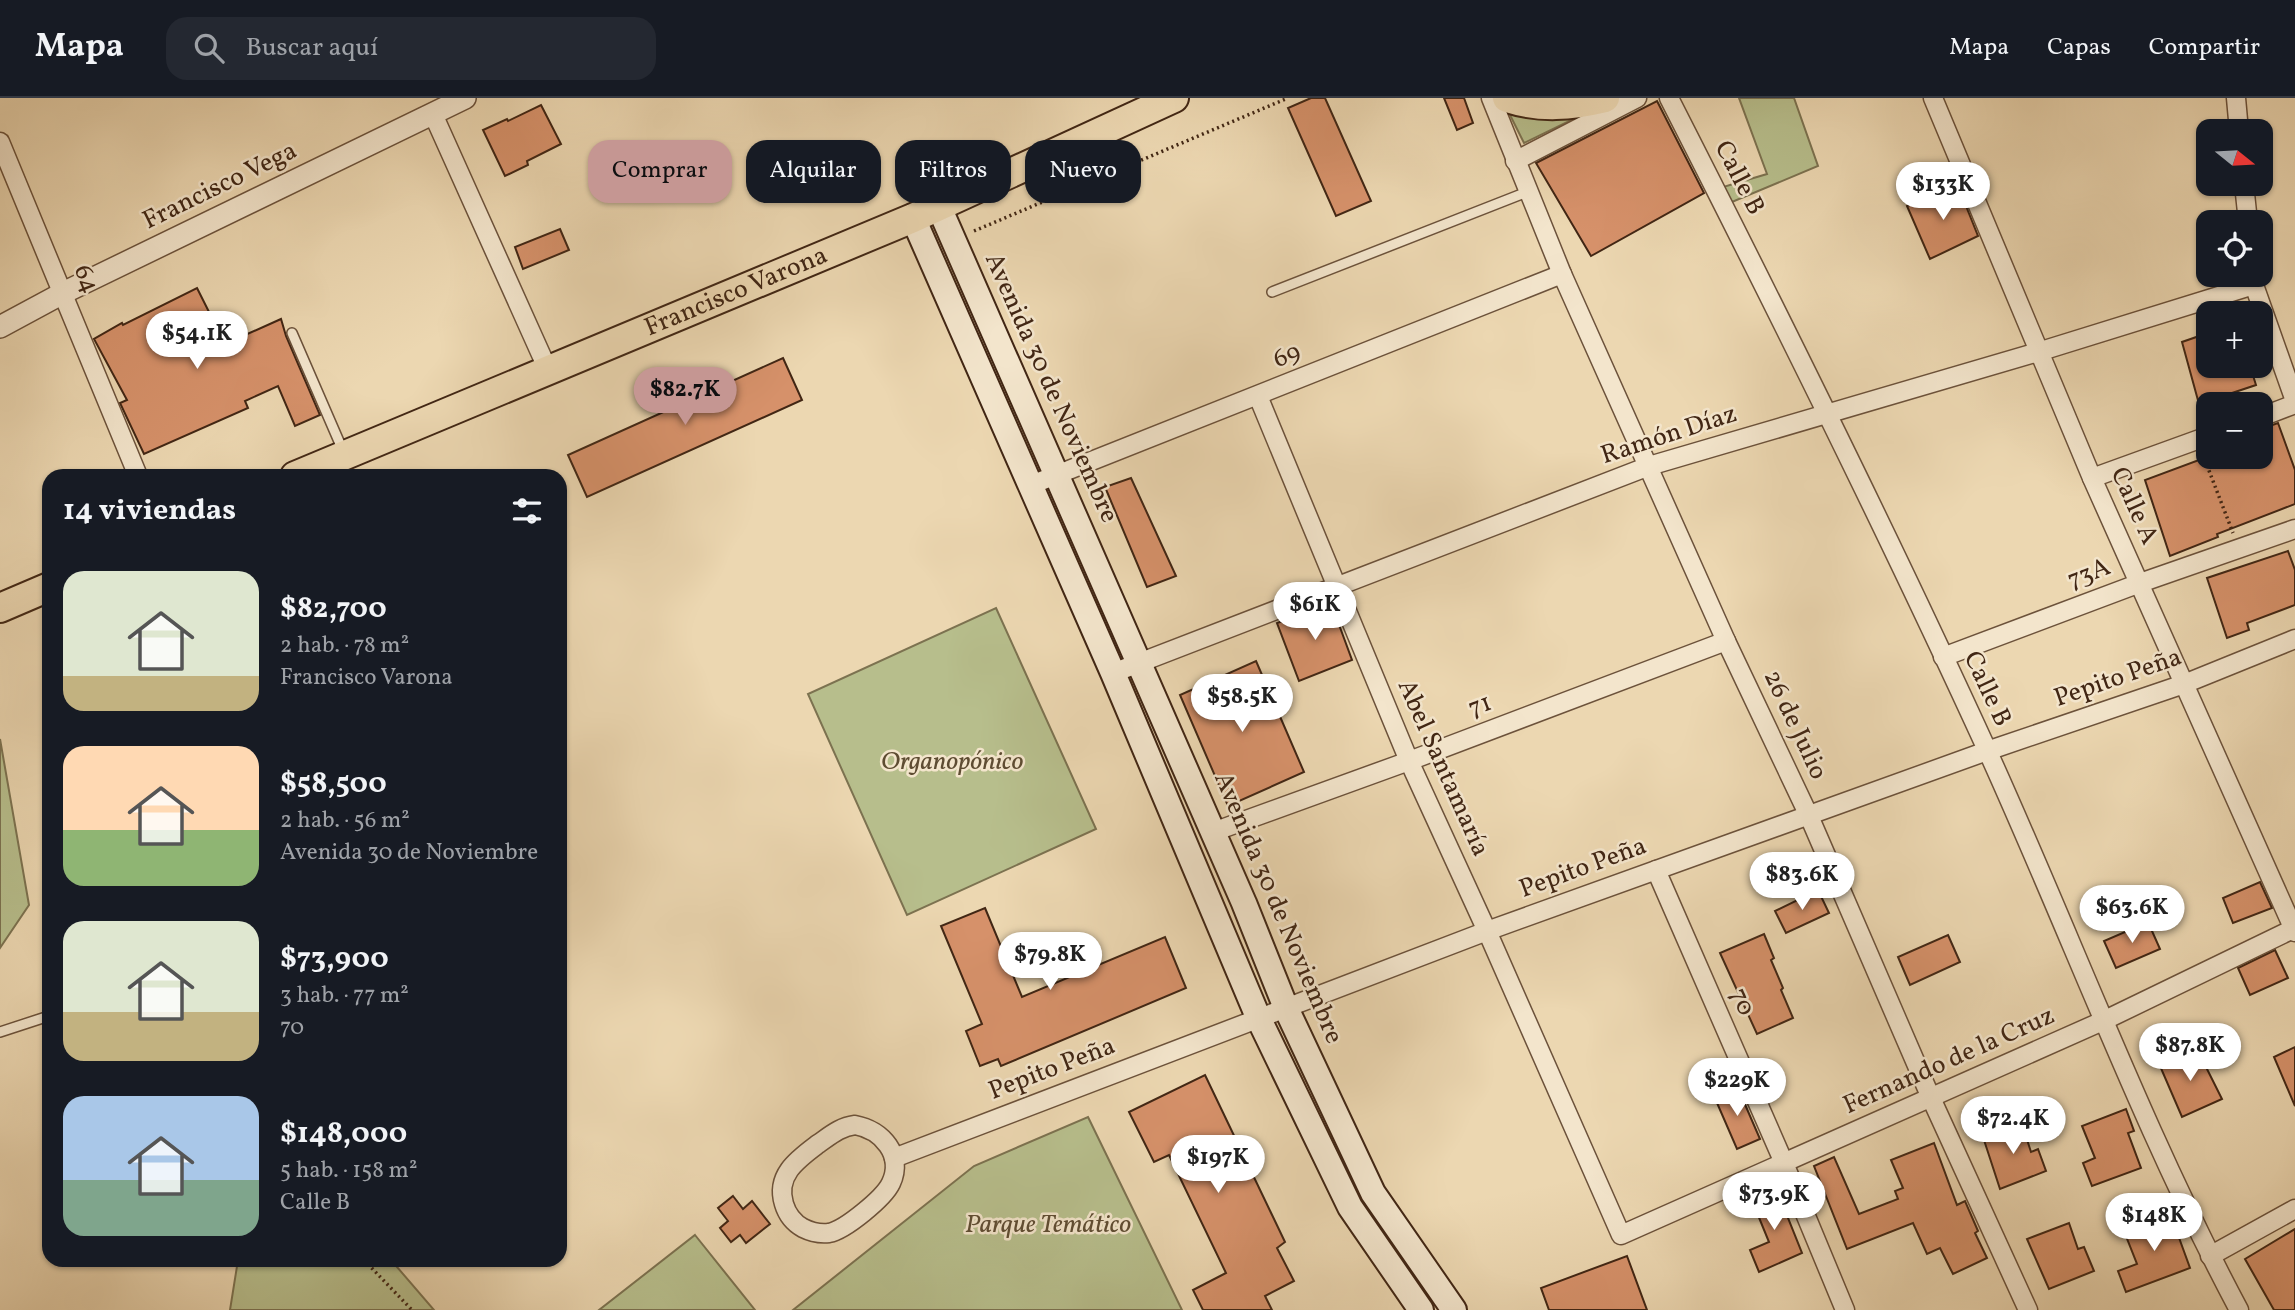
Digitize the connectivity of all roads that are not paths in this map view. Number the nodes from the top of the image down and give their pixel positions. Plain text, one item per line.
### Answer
1 (1491, 98) edge
2 (1507, 98) edge
3 (1605, 98) edge
4 (1637, 98) edge
5 (1669, 98) edge
6 (1933, 98) edge
7 (2236, 98) edge
8 (459, 99) edge
9 (1159, 101) edge
10 (433, 114) junction
11 (2238, 119) edge
12 (0, 142) edge
13 (1515, 161) junction
14 (1528, 192) junction
15 (939, 207) junction
16 (913, 218) junction
17 (1562, 274) junction
18 (2232, 287) edge
19 (2255, 287) edge
20 (1272, 292) dead end
21 (63, 293) junction
22 (0, 327) edge
23 (292, 333) dead end
24 (2038, 352) junction
25 (548, 370) junction
26 (1258, 396) junction
27 (2295, 403) edge
28 (1828, 412) junction
29 (2273, 412) edge
30 (2196, 441) edge
31 (345, 454) junction
32 (1649, 466) junction
33 (135, 469) edge
34 (311, 469) edge
35 (1058, 476) junction
36 (2092, 478) junction
37 (1031, 485) junction
38 (2295, 529) edge
39 (2140, 583) junction
40 (1337, 585) junction
41 (42, 590) edge
42 (0, 608) edge
43 (2295, 639) edge
44 (1726, 641) junction
45 (1943, 657) junction
46 (1139, 662) junction
47 (1113, 673) junction
48 (2184, 684) junction
49 (1987, 751) junction
50 (1409, 761) junction
51 (1809, 816) junction
52 (1213, 832) junction
53 (1656, 870) junction
54 (2294, 930) edge
55 (1488, 931) junction
56 (1286, 1007) junction
57 (1258, 1017) junction
58 (42, 1018) edge
59 (2105, 1020) junction
60 (0, 1032) edge
61 (1931, 1098) junction
62 (894, 1158) junction
63 (1784, 1163) junction
64 (2295, 1209) edge
65 (1621, 1235) joint
66 (2210, 1256) junction
67 (1447, 1301) edge
68 (1422, 1310) edge
69 (1845, 1310) edge
70 (2028, 1310) edge
71 (2239, 1310) edge

1 - 13 street, 26 de Julio
2 - 3 main road
4 - 13 street
5 - 28 street, Calle B
6 - 24 street, Calle A
7 - 11 street
8 - 10 street, Francisco Vega
9 - 15 main road, Francisco Varona
10 - 21 street, Francisco Vega
10 - 25 street
12 - 21 street, 64
13 - 14 street, 26 de Julio
14 - 17 street, 26 de Julio
14 - 20 lane
15 - 16 main road, Francisco Varona
15 - 35 main road, Avenida 30 de Noviembre
16 - 25 main road, Francisco Varona
16 - 37 main road
17 - 26 street, 69
17 - 32 street, 26 de Julio
18 - 24 street, Ramón Díaz
19 - 27 street
21 - 22 street, Francisco Vega
21 - 33 street, 64
23 - 31 lane
24 - 28 street, Ramón Díaz
24 - 36 street, Calle A
25 - 31 main road, Francisco Varona
26 - 35 street, 69
26 - 40 street, Abel Santamaría
27 - 29 street
28 - 32 street, Ramón Díaz
28 - 45 street, Calle B
30 - 36 street
31 - 34 main road, Francisco Varona
32 - 40 street, Ramón Díaz
32 - 44 street, 26 de Julio
35 - 37 street, 69
35 - 46 main road, Avenida 30 de Noviembre
36 - 39 street, Calle A
37 - 47 main road
38 - 39 street, 73A
39 - 45 street, 73A
39 - 48 street, Calle A
40 - 46 street, Ramón Díaz
40 - 50 street, Abel Santamaría
41 - 42 main road
43 - 48 street, Pepito Peña
44 - 50 street, 71
44 - 51 street, 26 de Julio
45 - 49 street, Calle B
46 - 47 street, Ramón Díaz
46 - 52 main road, Avenida 30 de Noviembre
47 - 57 main road
48 - 49 street, Pepito Peña
48 - 54 street, Calle A
49 - 51 street, Pepito Peña
49 - 59 street, Calle B
50 - 52 street, 71
50 - 55 street, Abel Santamaría
51 - 53 street, Pepito Peña
51 - 61 street, 26 de Julio
52 - 56 main road, Avenida 30 de Noviembre
53 - 55 street, Pepito Peña
53 - 63 street, 70
54 - 59 street, Fernando de la Cruz
55 - 56 street, Pepito Peña
55 - 65 street, Abel Santamaría
56 - 57 street, Pepito Peña
56 - 67 main road, Avenida 30 de Noviembre
57 - 62 street, Pepito Peña
57 - 68 main road
58 - 60 lane
59 - 61 street, Fernando de la Cruz
59 - 66 street, Calle B
61 - 63 street, Fernando de la Cruz
61 - 70 street, 26 de Julio
62 - 62 street
63 - 65 street, Fernando de la Cruz
63 - 69 street, 70
64 - 66 street
66 - 71 street, Calle B
67 - 68 lane

